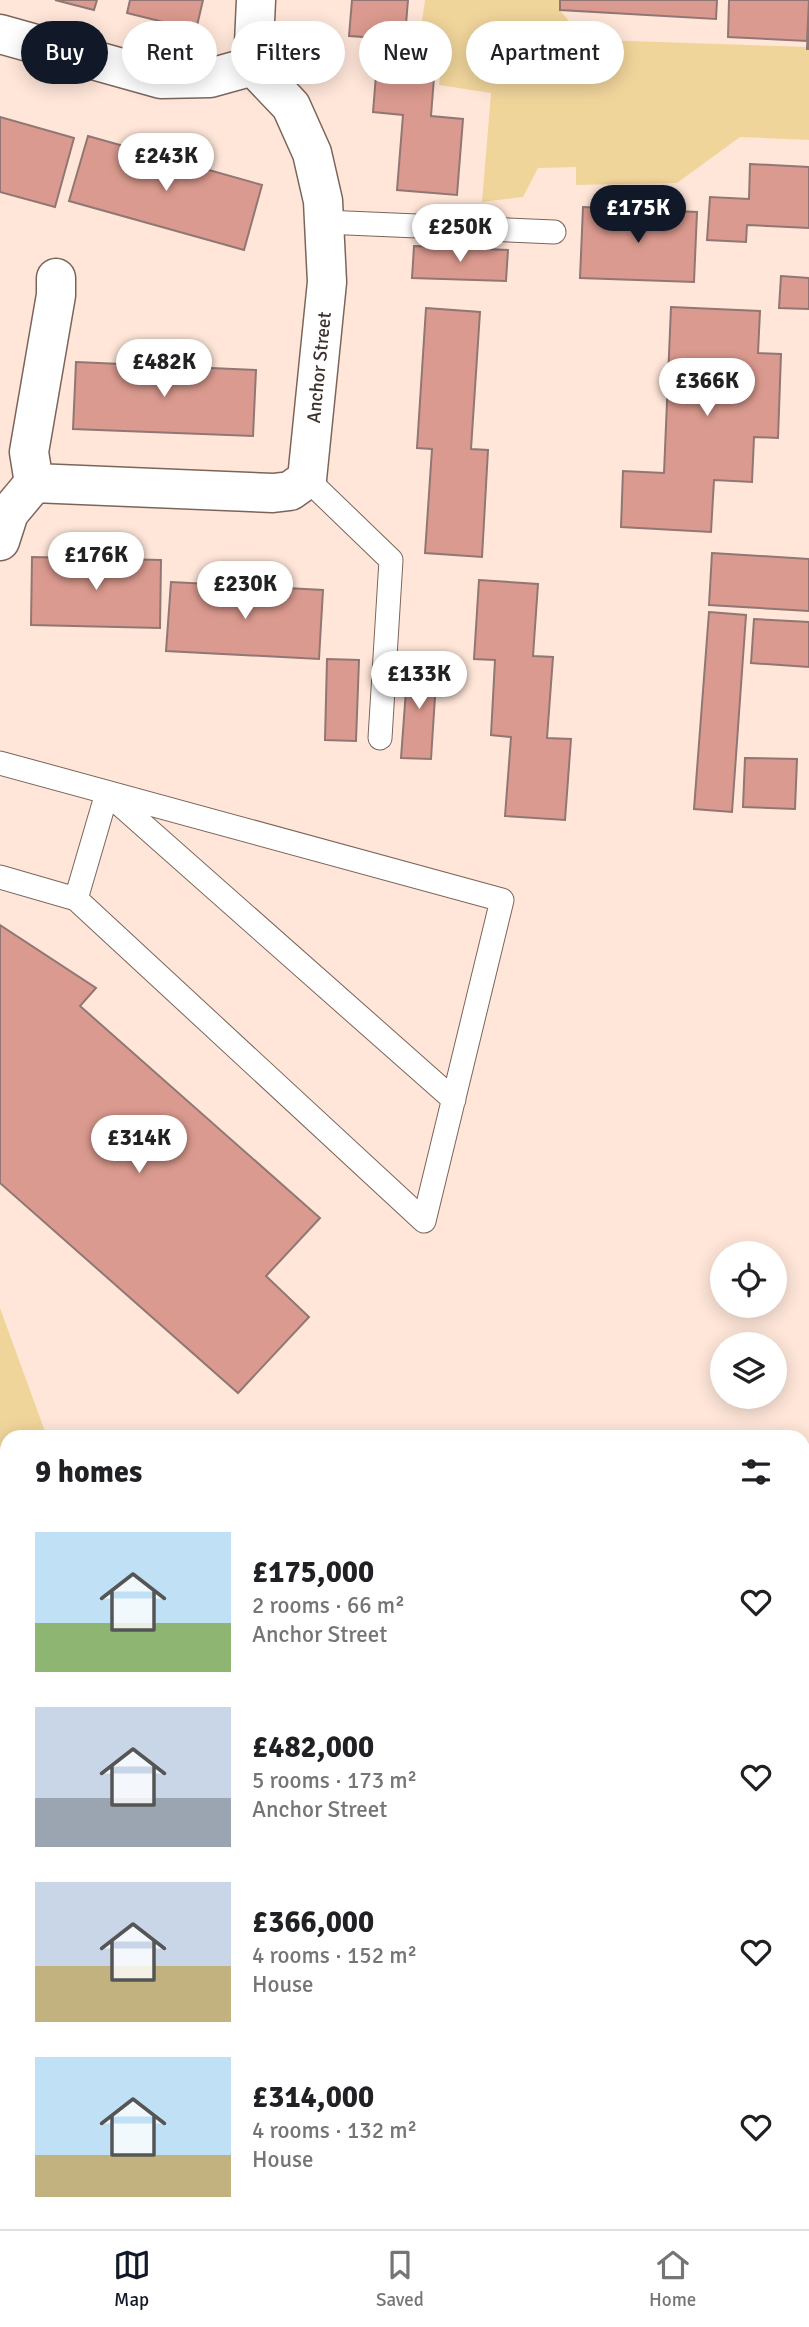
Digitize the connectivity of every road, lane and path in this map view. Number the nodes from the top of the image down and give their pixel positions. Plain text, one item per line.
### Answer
1 (256, 0) edge
2 (255, 21) edge
3 (0, 34) edge
4 (231, 72) edge
5 (270, 84) edge
6 (324, 222) junction
7 (554, 232) dead end
8 (56, 278) dead end
9 (307, 479) junction
10 (34, 483) junction
11 (0, 541) edge
12 (380, 738) dead end
13 (0, 763) edge
14 (107, 793) junction
15 (0, 877) edge
16 (76, 899) junction
17 (454, 1100) junction

1 - 2 street
3 - 4 street
5 - 6 street, Anchor Street
6 - 7 lane
6 - 9 street, Anchor Street
8 - 10 street
9 - 10 street
9 - 12 lane
10 - 11 street
13 - 14 lane
14 - 16 lane
14 - 17 lane
14 - 17 lane
15 - 16 lane
16 - 17 lane

